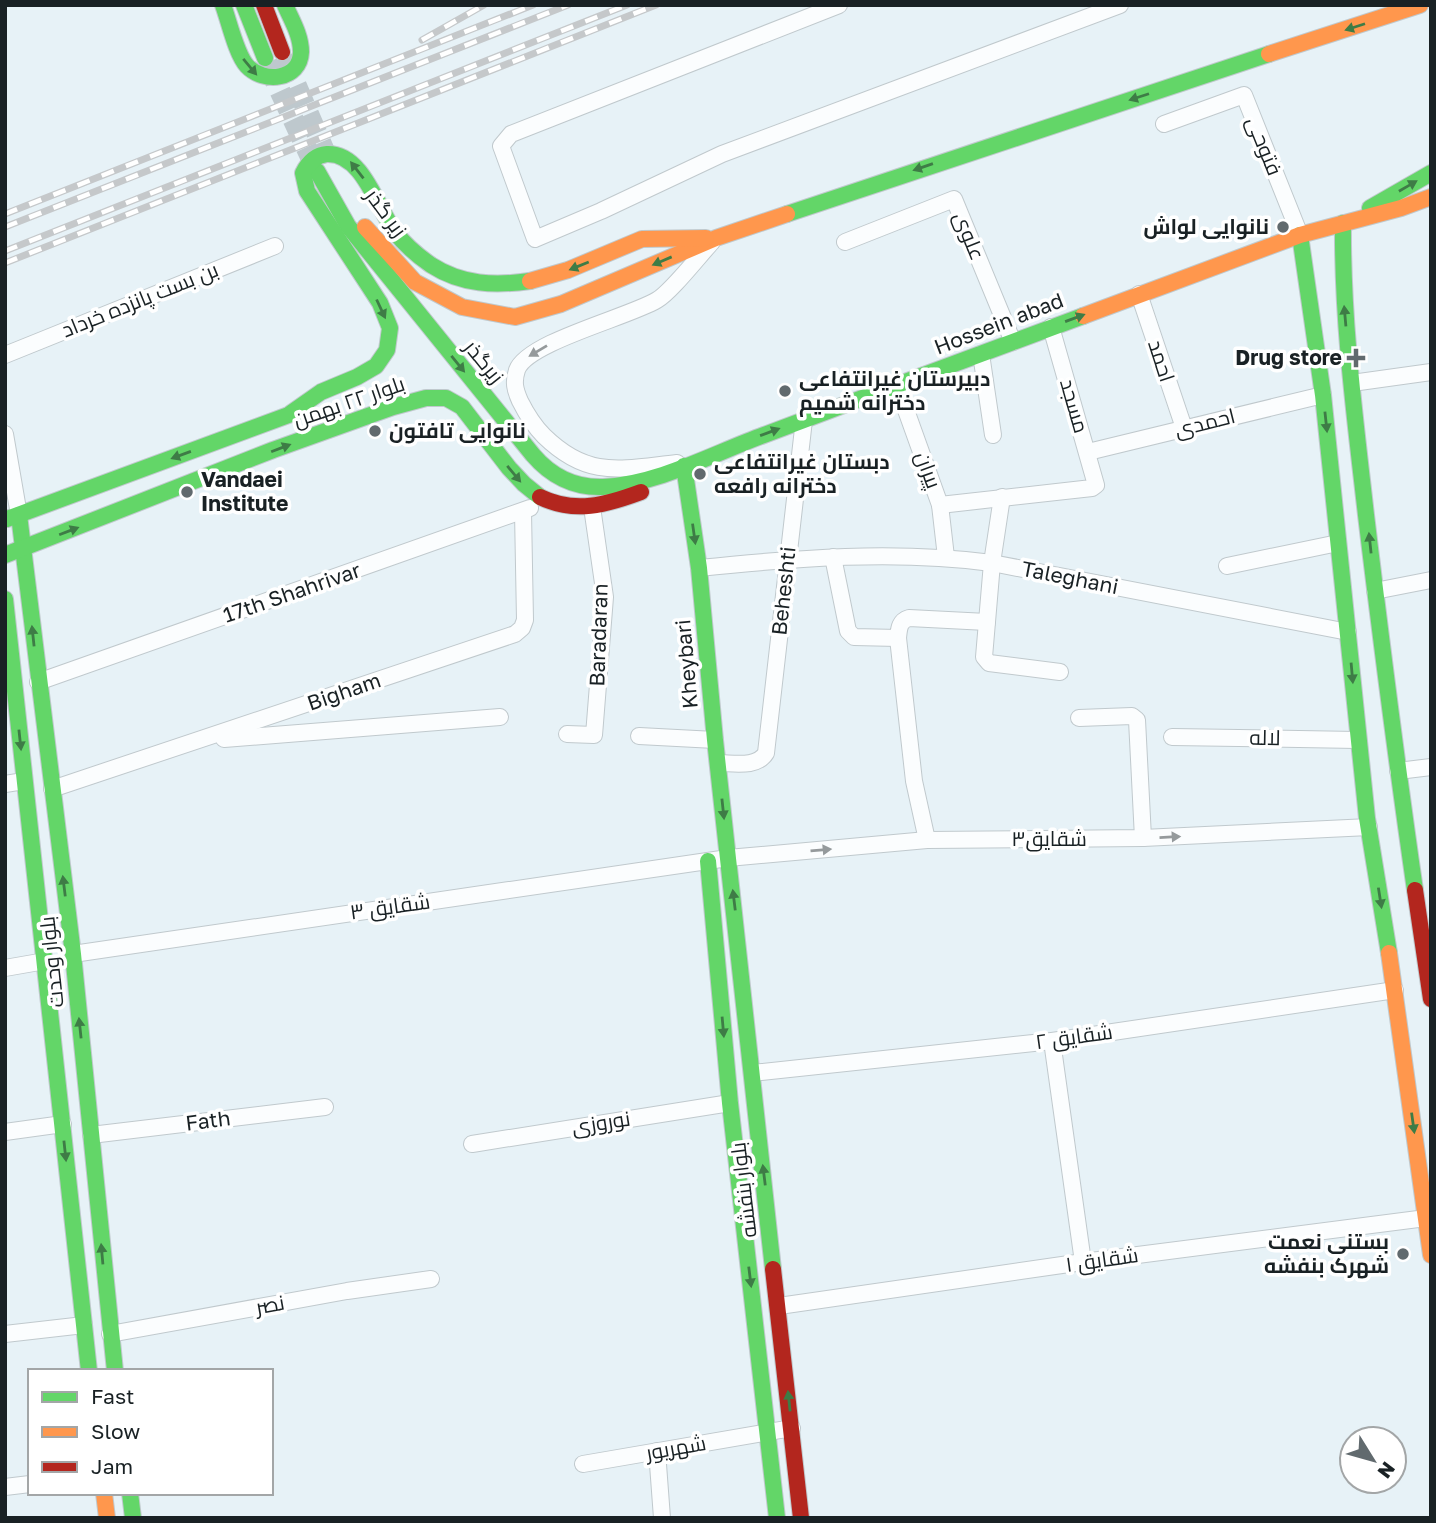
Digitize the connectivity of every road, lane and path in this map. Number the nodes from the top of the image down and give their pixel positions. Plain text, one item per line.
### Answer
1 (223, 5) edge
2 (244, 5) edge
3 (264, 5) edge
4 (285, 5) edge
5 (839, 5) edge
6 (1120, 5) edge
7 (1420, 5) edge
8 (1081, 12) edge
9 (282, 52) tunnel mouth
10 (265, 58) tunnel mouth
11 (1164, 124) dead end
12 (324, 167) joint
13 (1431, 173) edge
14 (1431, 197) edge
15 (1343, 223) junction
16 (1300, 235) junction
17 (716, 238) junction
18 (845, 242) dead end
19 (275, 246) dead end
20 (1331, 272) junction
21 (1305, 282) junction
22 (396, 286) junction
23 (1139, 294) junction
24 (1051, 327) junction
25 (1013, 342) junction
26 (981, 354) junction
27 (5, 355) edge
28 (1431, 372) edge
29 (1352, 383) junction
30 (897, 385) junction
31 (1324, 395) junction
32 (291, 413) junction
33 (804, 420) junction
34 (1184, 428) junction
35 (241, 432) junction
36 (5, 434) edge
37 (993, 435) dead end
38 (1088, 452) junction
39 (250, 460) junction
40 (684, 466) junction
41 (1002, 497) junction
42 (544, 500) junction
43 (940, 505) junction
44 (592, 507) junction
45 (523, 512) junction
46 (12, 518) edge
47 (1338, 543) junction
48 (23, 549) junction
49 (5, 555) edge
50 (833, 556) junction
51 (946, 557) junction
52 (788, 560) junction
53 (992, 564) junction
54 (1227, 566) dead end
55 (699, 568) junction
56 (1431, 580) edge
57 (1375, 591) junction
58 (29, 594) junction
59 (5, 599) edge
60 (987, 622) junction
61 (1348, 632) junction
62 (898, 638) junction
63 (1060, 672) dead end
64 (38, 682) junction
65 (500, 717) dead end
66 (1079, 718) dead end
67 (567, 734) dead end
68 (639, 736) dead end
69 (1172, 737) dead end
70 (715, 740) junction
71 (1357, 740) junction
72 (197, 741) junction
73 (718, 763) junction
74 (1431, 767) edge
75 (1399, 779) junction
76 (24, 781) junction
77 (5, 784) edge
78 (52, 789) junction
79 (1363, 789) junction
80 (1382, 817) junction
81 (1143, 838) junction
82 (927, 840) junction
83 (729, 859) junction
84 (708, 861) junction
85 (739, 948) junction
86 (717, 950) junction
87 (73, 954) junction
88 (45, 961) junction
89 (5, 968) edge
90 (743, 985) junction
91 (720, 987) junction
92 (1395, 990) junction
93 (1431, 999) edge
94 (1052, 1041) junction
95 (752, 1073) junction
96 (730, 1103) junction
97 (325, 1107) dead end
98 (63, 1124) junction
99 (5, 1132) edge
100 (92, 1135) junction
101 (472, 1144) dead end
102 (1426, 1218) junction
103 (1431, 1255) edge
104 (1083, 1262) junction
105 (431, 1279) dead end
106 (105, 1284) junction
107 (80, 1287) junction
108 (779, 1306) junction
109 (83, 1325) junction
110 (5, 1334) edge
111 (110, 1334) junction
112 (89, 1369) edge
113 (115, 1369) edge
114 (792, 1428) junction
115 (768, 1432) junction
116 (657, 1451) junction
117 (583, 1464) dead end
118 (28, 1483) edge
119 (5, 1487) edge
120 (104, 1495) edge
121 (130, 1495) edge
122 (107, 1518) edge
123 (134, 1518) edge
124 (663, 1518) edge
125 (777, 1518) edge
126 (801, 1518) edge

1 -> 4 main road
2 - 10 main road
3 - 9 main road
5 - 8 street
6 - 8 street
7 -> 17 main road
11 - 16 street, فتوحی
17 -> 12 main road, زیر گذر
12 - 22 main road, زیرگذر
15 -> 13 main road
14 - 15 main road
15 - 16 main road, Hossein abad
15 - 20 main road
16 - 21 main road
16 - 23 main road, Hossein abad
17 -> 32 main road
17 -> 40 street
18 - 25 street, علوی
19 - 27 street, بن بست پانزده خرداد
20 - 21 main road
29 -> 20 main road
21 - 31 main road
22 - 32 main road, بلوار ۲۲ بهمن
22 -> 40 main road, زیرگذر
24 -> 23 main road, Hossein abad
23 - 34 street, احمد
24 - 25 main road, Hossein abad
24 - 38 street, مسجد
25 - 26 main road, Hossein abad
26 - 30 main road, Hossein abad
26 - 37 street
28 - 29 street
57 -> 29 main road
30 - 33 main road, Hossein abad
30 - 43 street, پیران
31 - 34 street, احمدی
31 -> 47 main road
32 - 35 main road, بلوار ۲۲ بهمن
40 -> 33 main road, Hossein abad
33 - 52 street, Beheshti
34 - 38 street, احمدی
35 - 39 main road
35 -> 46 main road, بلوار ۲۲ بهمن
36 - 46 street
38 - 41 street, مسجد
39 -> 42 main road, بلوار ۲۲ بهمن
48 -> 39 main road, بلوار ۲۲ بهمن
40 - 44 main road, بلوار ۲۲ بهمن
40 -> 55 main road, Kheybari
41 - 43 street
41 - 53 street
42 - 44 main road, بلوار ۲۲ بهمن
42 - 45 street, 17th Shahrivar
43 - 51 street, پیران
44 - 67 street, Baradaran
45 - 64 street, 17th Shahrivar
45 - 72 street, Bigham
46 - 48 main road, بلوار وحدت
47 - 54 street
47 - 61 main road
48 - 49 main road, بلوار ۲۲ بهمن
48 - 58 main road, بلوار وحدت
50 - 51 street, Taleghani
50 - 52 street, Taleghani
50 - 62 street
51 - 53 street, Taleghani
52 - 55 street, Taleghani
52 - 73 street, Beheshti
53 - 60 street
53 - 61 street, Taleghani
55 - 70 main road, Kheybari
56 - 57 street
57 - 75 main road
58 - 59 main road
64 -> 58 main road, بلوار وحدت
59 -> 76 main road, بلوار وحدت
60 - 62 street
60 - 63 street
61 -> 71 main road
62 - 82 street
64 - 78 main road, بلوار وحدت
65 - 72 street
66 - 81 street
68 - 70 street
69 - 71 street, لاله
70 - 73 main road, Kheybari
71 - 79 main road
72 - 78 street, Bigham
73 -> 83 main road, Kheybari
74 - 75 street
75 - 79 main road
75 - 80 main road
76 - 77 street
76 - 88 main road, بلوار وحدت
87 -> 78 main road, بلوار وحدت
79 - 80 main road
81 -> 80 street, شقایق۳
80 -> 92 main road
80 - 93 main road
81 - 82 street, شقایق۳
83 -> 82 street, شقایق۳
83 - 84 street, شقایق ۳
85 -> 83 main road, بلوار بنفشه
84 - 86 main road, بلوار بنفشه
84 - 87 street, شقایق ۳
85 - 86 main road
85 - 90 main road, بلوار بنفشه
86 - 91 main road, بلوار بنفشه
100 -> 87 main road, بلوار وحدت
88 - 89 street
88 - 98 main road, بلوار وحدت
90 - 91 main road
90 - 95 main road, بلوار بنفشه
91 -> 96 main road, بلوار بنفشه
92 - 94 street, شقایق ۲
92 -> 102 main road
94 - 95 street, شقایق ۲
94 - 104 street
108 -> 95 main road, بلوار بنفشه
96 - 101 street, نوروزی
96 -> 115 main road, بلوار بنفشه
97 - 100 street, Fath
98 - 99 street
98 -> 107 main road, بلوار وحدت
106 -> 100 main road, بلوار وحدت
102 - 103 main road
102 - 104 street, شقایق ۱
104 - 108 street, شقایق ۱
105 - 111 street, نصر
106 - 107 main road
106 - 111 main road, بلوار وحدت
107 - 109 main road, بلوار وحدت
114 -> 108 main road, بلوار بنفشه
109 - 110 street
109 - 112 main road, بلوار وحدت
111 - 113 main road, بلوار وحدت
114 - 115 street, شهریور
114 - 126 main road, بلوار بنفشه
115 - 116 street, شهریور
115 - 125 main road, بلوار بنفشه
116 - 117 street, شهریور
116 - 124 street
118 - 119 street
120 - 122 main road
121 - 123 main road

